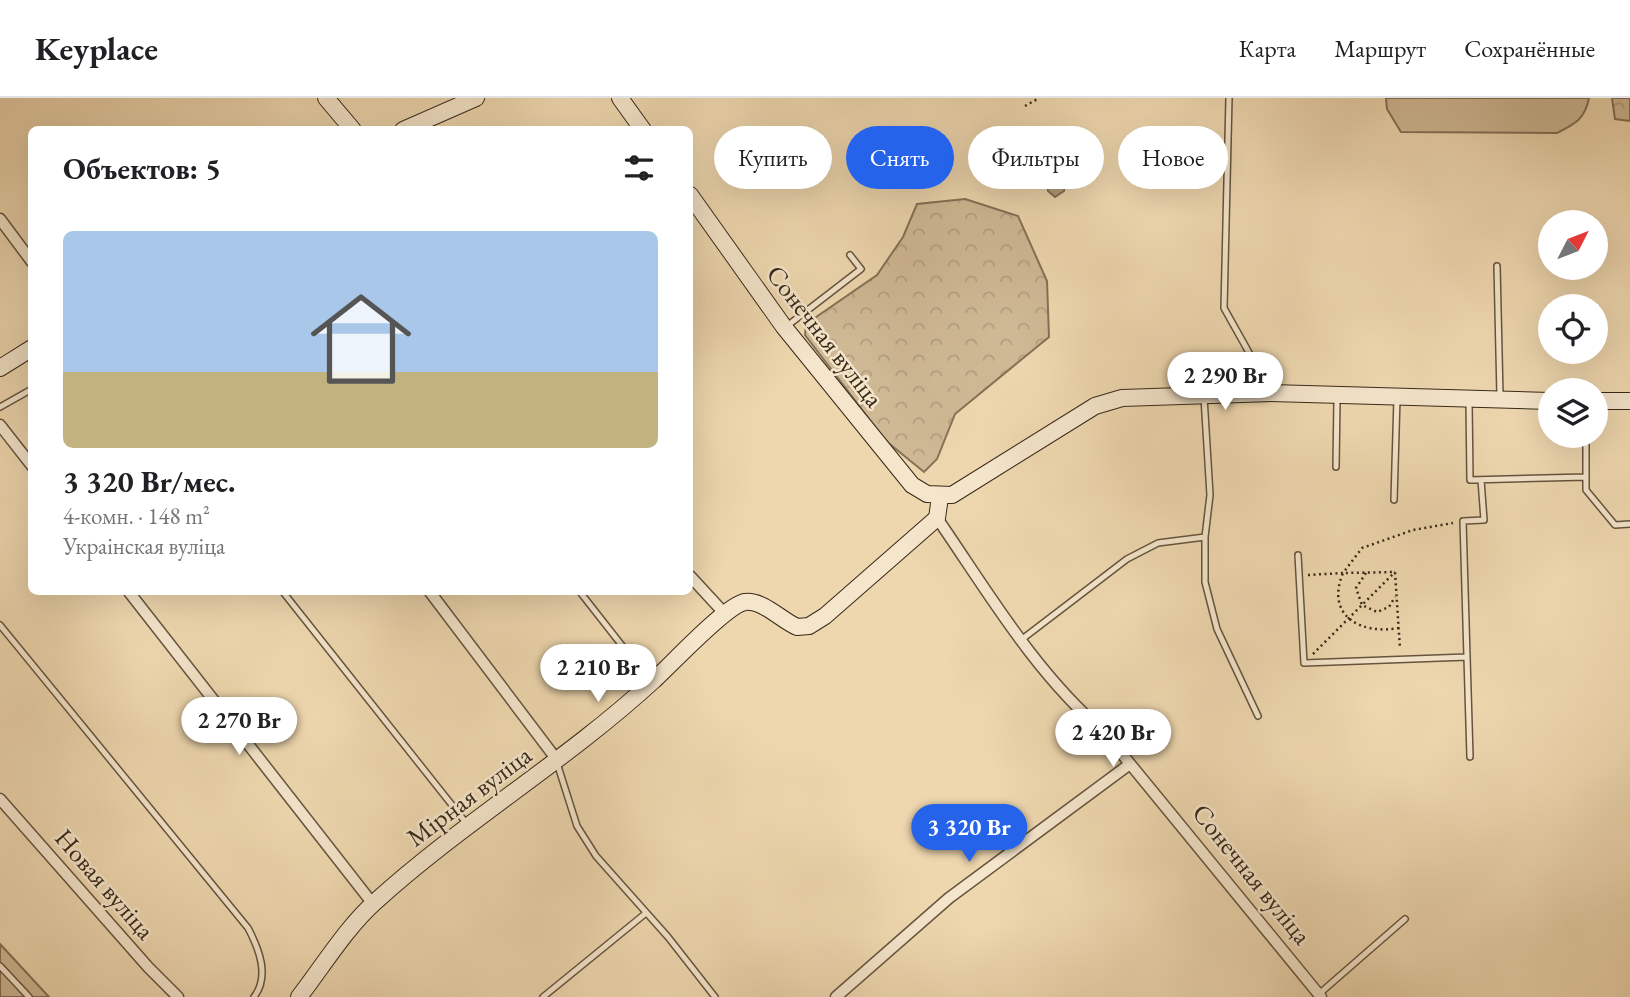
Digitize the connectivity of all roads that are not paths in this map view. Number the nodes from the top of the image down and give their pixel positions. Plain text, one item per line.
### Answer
1 (326, 98) edge
2 (476, 98) edge
3 (620, 98) edge
4 (1229, 98) edge
5 (434, 124) edge
6 (350, 126) edge
7 (640, 126) edge
8 (693, 199) edge
9 (0, 219) edge
10 (850, 255) dead end
11 (28, 257) edge
12 (1497, 266) dead end
13 (784, 327) junction
14 (28, 350) edge
15 (0, 368) edge
16 (28, 391) edge
17 (1271, 393) junction
18 (1204, 394) junction
19 (1337, 396) junction
20 (1397, 398) junction
21 (1469, 399) junction
22 (1500, 400) junction
23 (1538, 401) edge
24 (1608, 401) edge
25 (1630, 401) edge
26 (0, 407) edge
27 (0, 425) edge
28 (1586, 448) edge
29 (28, 461) edge
30 (1336, 467) dead end
31 (1586, 477) junction
32 (1481, 480) junction
33 (936, 496) junction
34 (1394, 500) dead end
35 (937, 518) junction
36 (1630, 524) edge
37 (1205, 537) junction
38 (1298, 555) dead end
39 (693, 579) edge
40 (132, 595) edge
41 (286, 595) edge
42 (432, 595) edge
43 (582, 595) edge
44 (724, 614) junction
45 (0, 625) edge
46 (1021, 640) junction
47 (1467, 657) junction
48 (651, 683) junction
49 (1258, 716) dead end
50 (1470, 757) dead end
51 (556, 760) junction
52 (1130, 764) junction
53 (0, 799) edge
54 (467, 824) junction
55 (373, 904) junction
56 (646, 913) junction
57 (1405, 919) dead end
58 (0, 966) edge
59 (1320, 996) edge
60 (29, 997) edge
61 (178, 997) edge
62 (254, 997) edge
63 (299, 997) edge
64 (543, 997) edge
65 (715, 997) edge
66 (836, 997) edge

1 - 6 street
2 - 5 street
3 - 7 street
4 - 17 lane
8 - 13 street, Сонечная вуліца
9 - 11 street
10 - 13 lane
12 - 22 lane
13 - 33 street, Сонечная вуліца
14 - 15 street
16 - 26 lane
17 - 18 street
17 - 19 street
18 - 33 street
18 - 37 lane
19 - 20 street
19 - 30 lane
20 - 21 street
20 - 34 lane
21 - 22 street
21 - 32 lane
22 - 23 street
24 - 25 street
27 - 29 street
28 - 31 lane
31 - 32 lane
31 - 36 lane
32 - 47 lane
33 - 35 street
35 - 44 street, Мірная вуліца
35 - 46 street, Сонечная вуліца
37 - 46 lane
37 - 49 lane
38 - 47 lane
39 - 44 street
40 - 55 street
41 - 54 lane
42 - 51 street
43 - 48 lane
44 - 48 street, Мірная вуліца
45 - 62 lane
46 - 52 street, Сонечная вуліца
47 - 50 lane
48 - 51 street, Мірная вуліца
51 - 54 street, Мірная вуліца
51 - 56 lane
52 - 59 street, Сонечная вуліца
52 - 66 street
53 - 61 street, Новая вуліца
54 - 55 street, Мірная вуліца
55 - 63 street, Мірная вуліца
56 - 64 lane
56 - 65 lane
57 - 59 lane
58 - 60 lane

